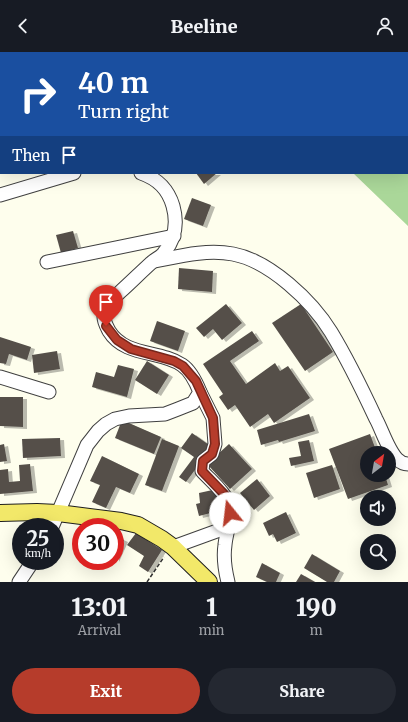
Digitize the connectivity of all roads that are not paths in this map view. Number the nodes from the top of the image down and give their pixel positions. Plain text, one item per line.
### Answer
1 (71, 174) edge
2 (144, 174) edge
3 (0, 195) edge
4 (174, 236) junction
5 (153, 261) junction
6 (47, 262) dead end
7 (0, 377) edge
8 (49, 392) dead end
9 (200, 392) junction
10 (408, 464) edge
11 (0, 513) edge
12 (50, 518) edge
13 (56, 518) edge
14 (64, 520) edge
15 (228, 527) junction
16 (173, 547) junction
17 (27, 570) edge
18 (19, 582) edge
19 (209, 582) edge
20 (228, 582) edge

1 - 3 street
2 - 4 street
4 - 5 street
4 - 6 street
5 - 9 street
5 - 10 street
7 - 8 street
9 - 13 street
9 - 15 street
11 - 12 main road
14 - 16 main road
15 - 16 street
15 - 20 street
16 - 19 main road
17 - 18 street

